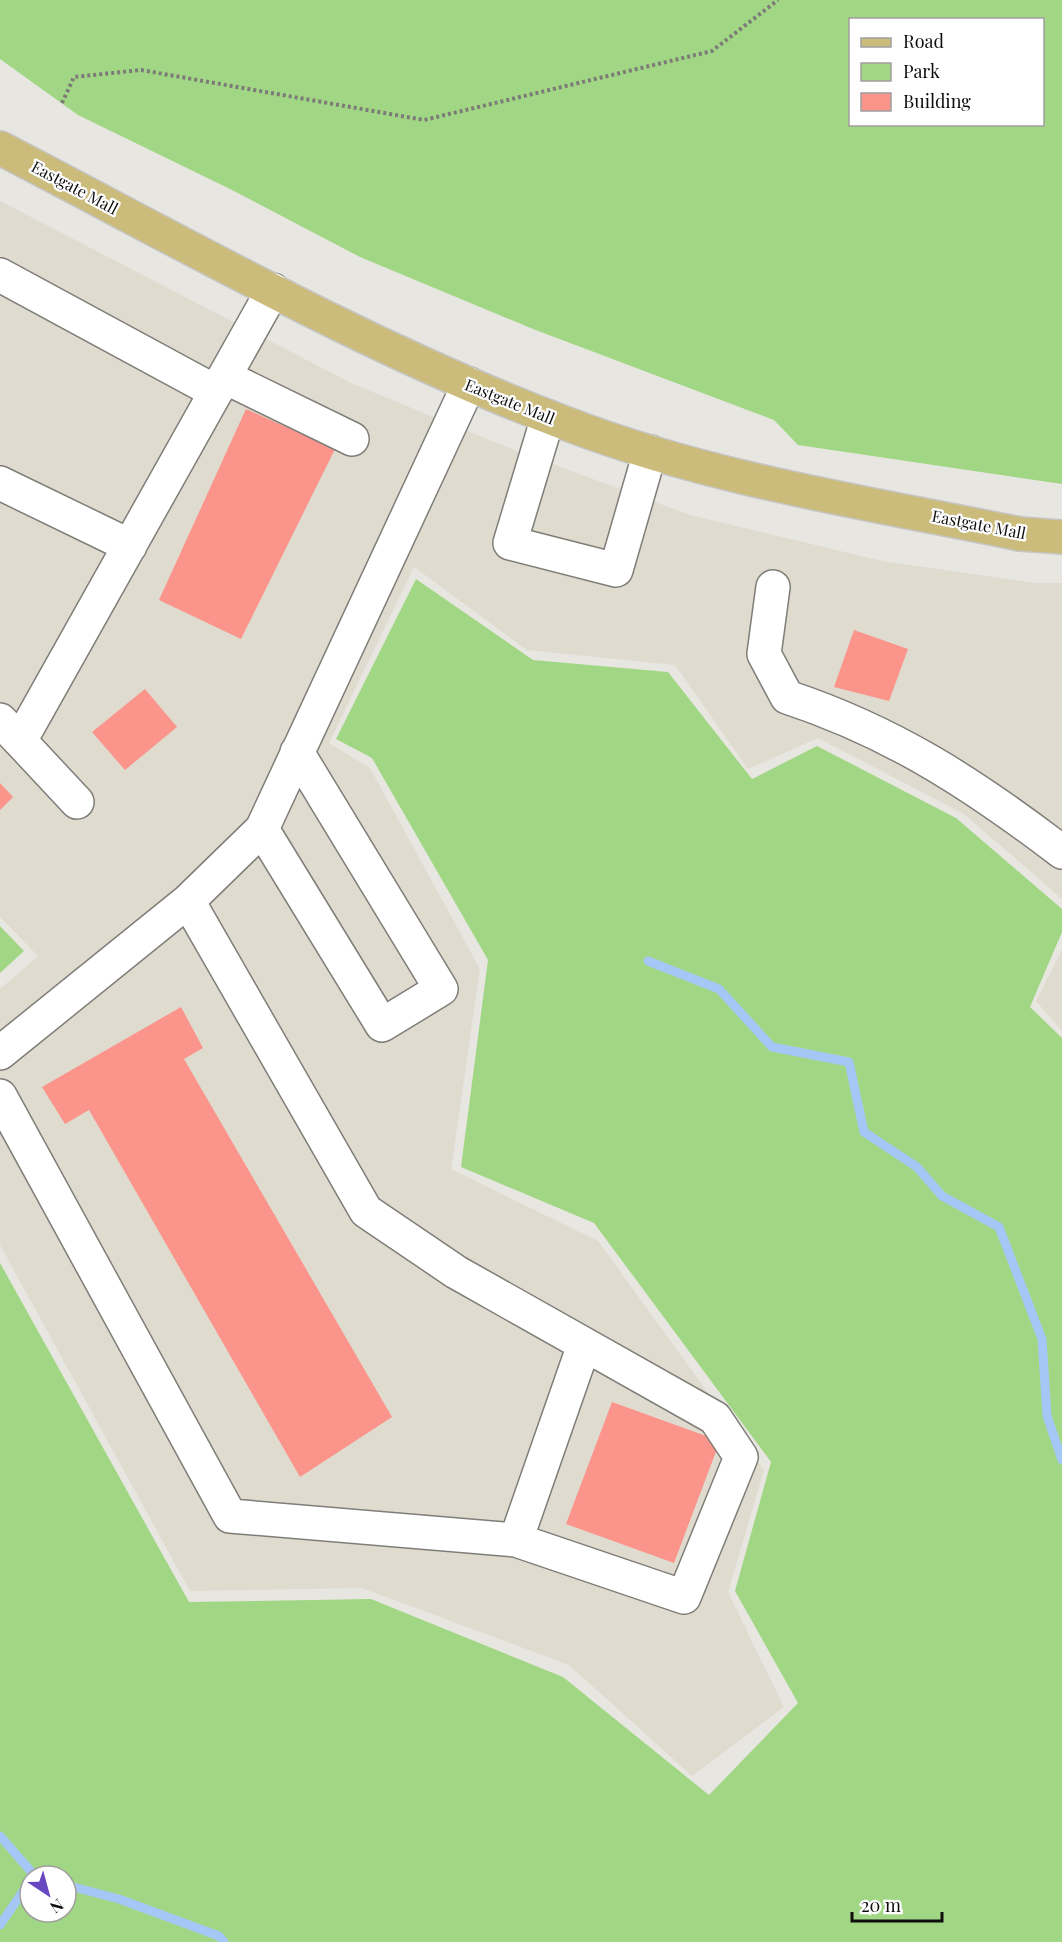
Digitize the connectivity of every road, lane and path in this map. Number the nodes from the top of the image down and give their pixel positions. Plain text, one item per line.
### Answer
1 (777, 0) edge
2 (62, 103) dead end
3 (0, 148) edge
4 (0, 275) edge
5 (273, 290) junction
6 (220, 384) junction
7 (469, 384) junction
8 (548, 417) junction
9 (352, 439) dead end
10 (650, 452) junction
11 (0, 483) edge
12 (1062, 537) edge
13 (130, 546) junction
14 (772, 587) dead end
15 (10, 731) edge
16 (297, 752) junction
17 (77, 802) dead end
18 (262, 829) junction
19 (1062, 852) edge
20 (188, 901) junction
21 (0, 1053) edge
22 (0, 1096) edge
23 (584, 1345) junction
24 (516, 1540) junction

1 - 2 path
3 - 5 main road, Eastgate Mall
4 - 6 lane
5 - 6 lane
5 - 7 main road, Eastgate Mall
6 - 9 lane
6 - 13 lane
7 - 8 main road, Eastgate Mall
7 - 16 lane
8 - 10 main road, Eastgate Mall
8 - 10 lane
10 - 12 main road, Eastgate Mall
11 - 13 lane
13 - 15 lane
14 - 19 lane
15 - 17 lane
16 - 18 lane
16 - 18 lane
18 - 20 lane
20 - 21 lane
20 - 23 lane
22 - 24 lane
23 - 24 lane
23 - 24 lane

